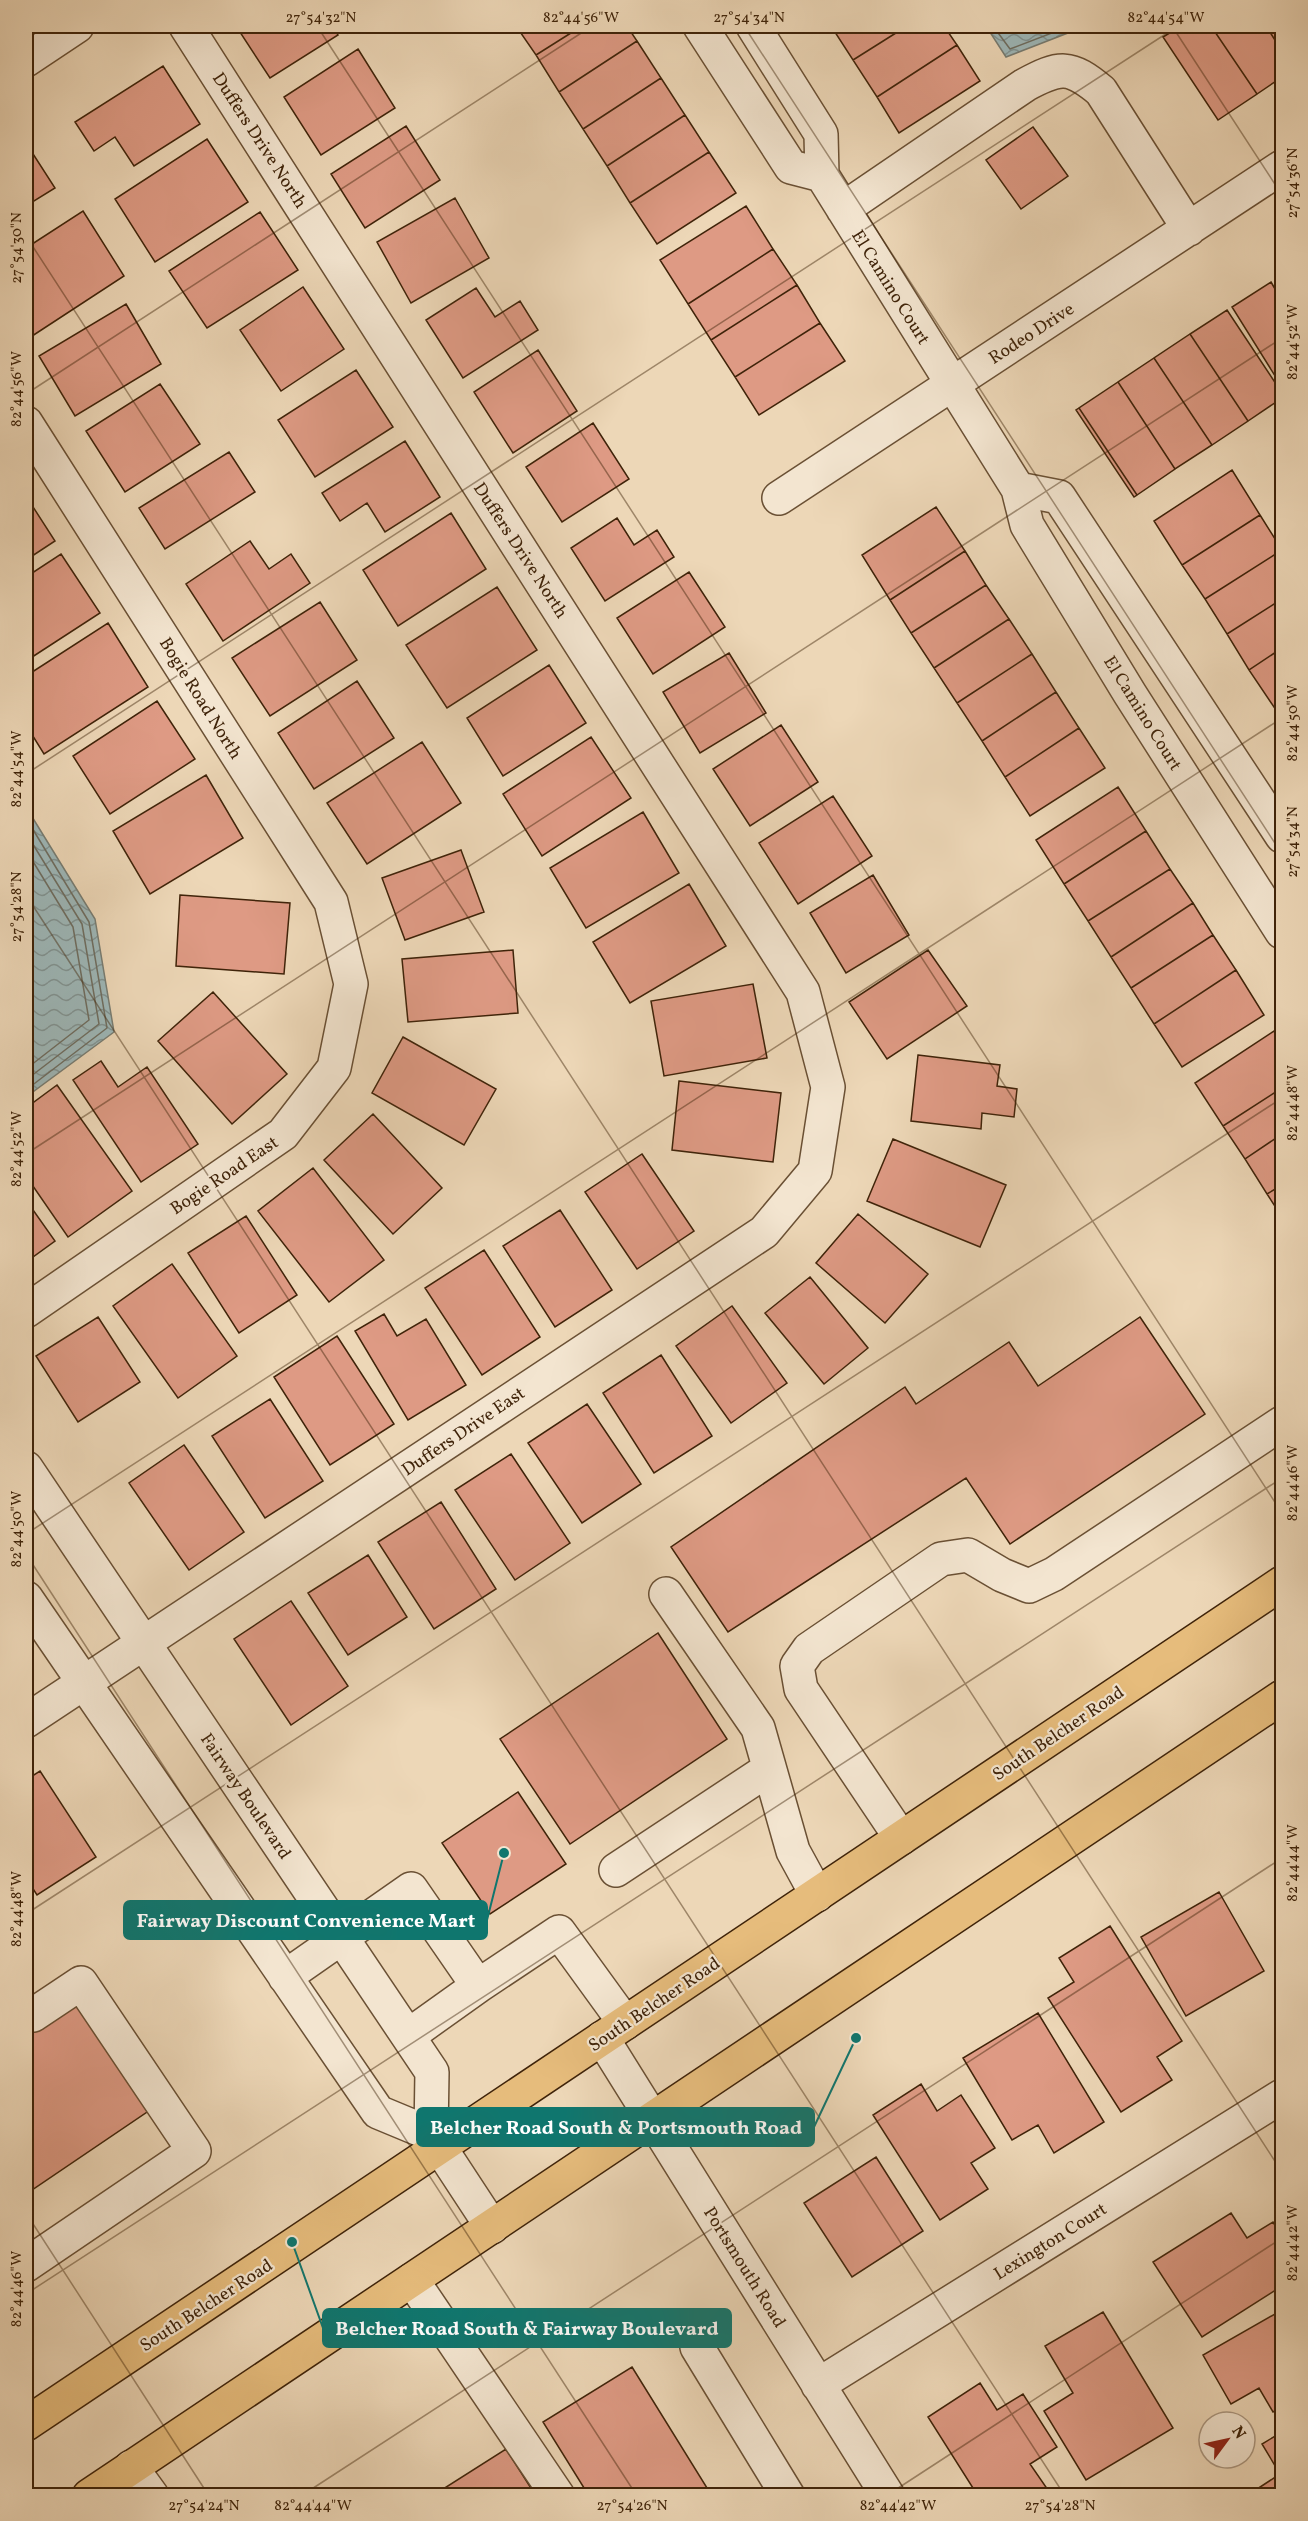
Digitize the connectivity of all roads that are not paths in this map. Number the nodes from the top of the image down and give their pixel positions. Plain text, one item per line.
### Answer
1 (77, 26) edge
2 (186, 26) edge
3 (700, 26) edge
4 (753, 26) edge
5 (26, 60) edge
6 (1282, 167) edge
7 (822, 175) junction
8 (843, 209) junction
9 (1189, 229) junction
10 (951, 385) junction
11 (26, 423) edge
12 (1018, 489) junction
13 (779, 498) dead end
14 (1282, 836) edge
15 (1282, 932) edge
16 (351, 984) joint
17 (828, 1087) joint
18 (26, 1311) edge
19 (1282, 1423) edge
20 (26, 1468) edge
21 (1282, 1583) edge
22 (666, 1594) dead end
23 (26, 1598) edge
24 (143, 1643) junction
25 (82, 1683) junction
26 (1282, 1697) edge
27 (26, 1721) edge
28 (770, 1769) junction
29 (901, 1838) junction
30 (616, 1870) dead end
31 (817, 1894) junction
32 (342, 1938) junction
33 (285, 1977) junction
34 (478, 1986) junction
35 (33, 2015) dead end
36 (614, 2030) junction
37 (408, 2036) junction
38 (1282, 2096) edge
39 (653, 2120) junction
40 (436, 2141) junction
41 (492, 2227) junction
42 (26, 2265) edge
43 (412, 2280) junction
44 (697, 2347) dead end
45 (818, 2385) junction
46 (26, 2424) edge
47 (131, 2467) junction
48 (89, 2496) edge
49 (152, 2496) edge
50 (558, 2496) edge
51 (788, 2496) edge
52 (888, 2496) edge

1 - 5 street
2 - 17 street, Duffers Drive North
3 - 7 street
4 - 7 street
6 - 9 street, Rodeo Drive
7 - 8 street, El Camino Court
8 - 9 street
8 - 10 street, El Camino Court
9 - 10 street, Rodeo Drive
10 - 12 street, El Camino Court
10 - 13 street, Rodeo Drive
11 - 16 street, Bogie Road North
12 - 14 street
12 - 15 street, El Camino Court
16 - 18 street, Bogie Road East
17 - 24 street, Duffers Drive East
19 - 29 street
20 - 24 street, Fairway Boulevard
21 - 29 main road, South Belcher Road
22 - 28 street
23 - 25 street
24 - 25 street, Duffers Drive East
24 - 32 street, Fairway Boulevard
25 - 27 street, Duffers Drive East
25 - 33 street
26 - 39 main road
28 - 30 street
28 - 31 street
29 - 31 main road, South Belcher Road
31 - 36 main road, South Belcher Road
32 - 33 street
32 - 34 street
32 - 37 street, Fairway Boulevard
33 - 40 street
34 - 36 street, Portsmouth Road
34 - 37 street
35 - 42 street
36 - 39 street, Portsmouth Road
36 - 40 main road, South Belcher Road
37 - 40 street, Fairway Boulevard
38 - 45 street, Lexington Court
39 - 41 main road
39 - 45 street, Portsmouth Road
40 - 41 street
40 - 46 main road, South Belcher Road
41 - 43 main road
43 - 47 main road
43 - 50 street
44 - 51 street
45 - 52 street, Portsmouth Road
47 - 48 main road
47 - 49 street

